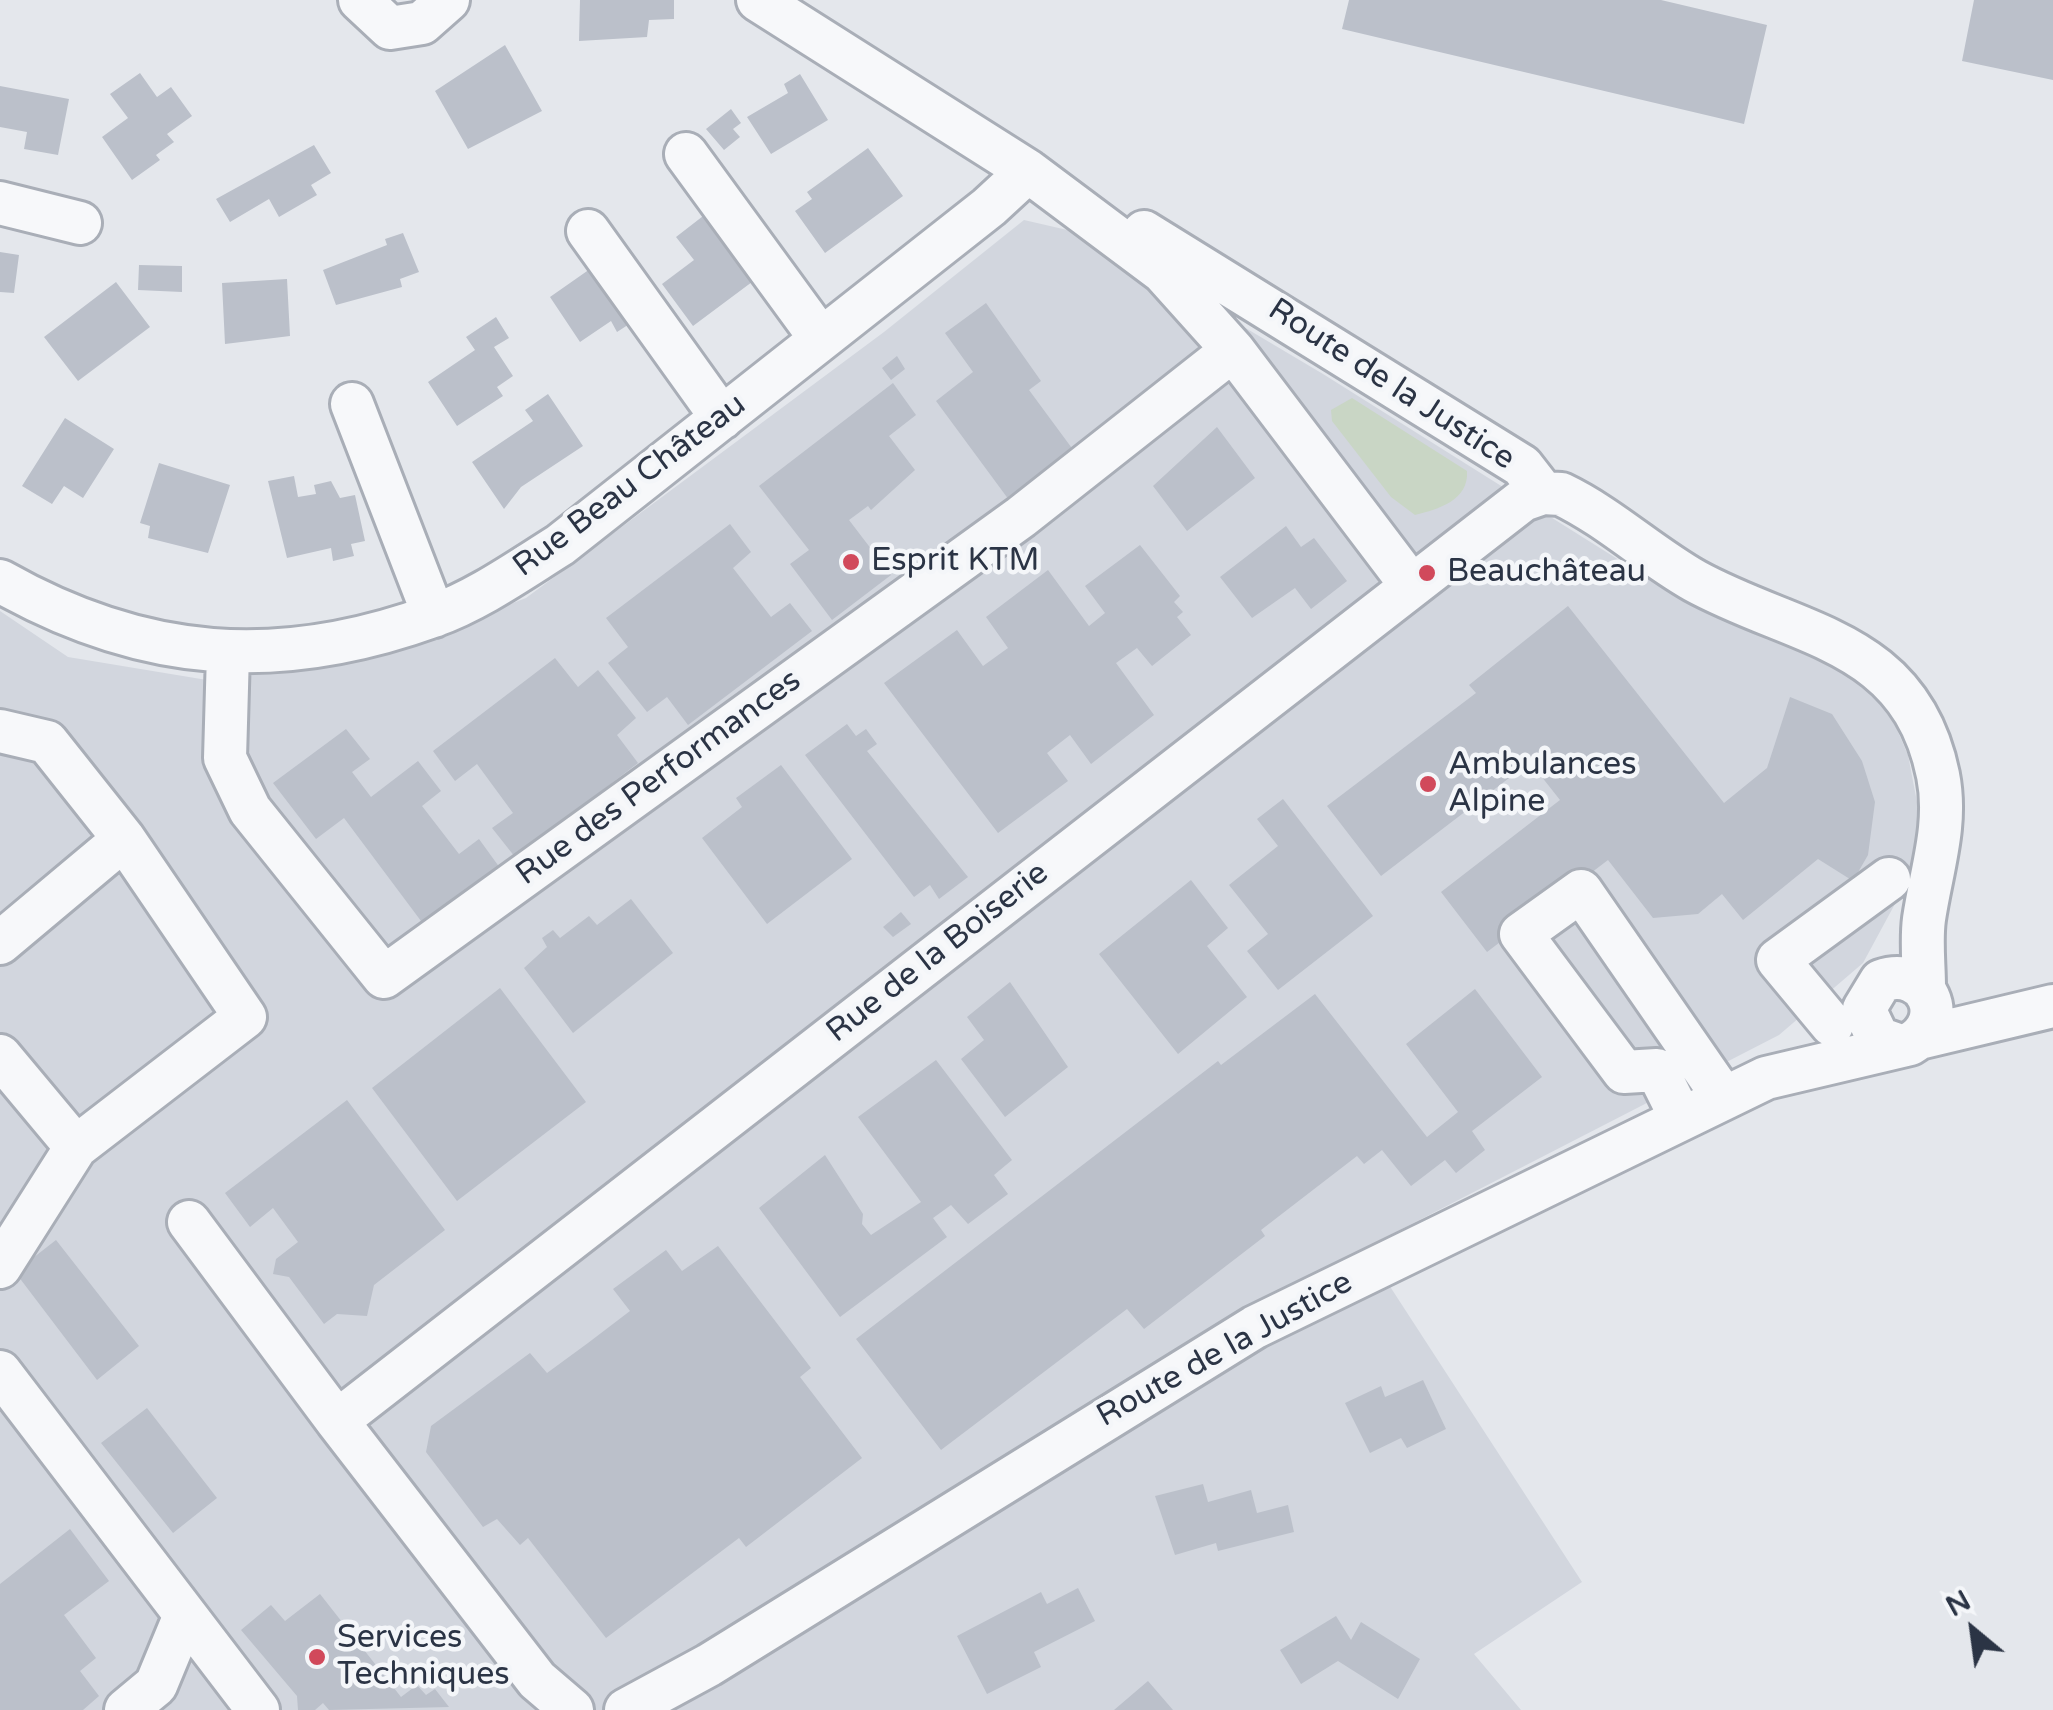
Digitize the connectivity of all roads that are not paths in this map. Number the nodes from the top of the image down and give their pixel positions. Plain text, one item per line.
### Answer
1 (360, 0) edge
2 (448, 0) edge
3 (758, 0) edge
4 (686, 154) dead end
5 (1028, 171) junction
6 (0, 202) edge
7 (80, 223) dead end
8 (588, 232) dead end
9 (1306, 329) junction
10 (822, 339) junction
11 (1242, 362) junction
12 (352, 404) dead end
13 (722, 418) junction
14 (1543, 492) junction
15 (0, 581) edge
16 (1411, 585) junction
17 (434, 616) junction
18 (228, 654) junction
19 (0, 731) edge
20 (124, 839) junction
21 (1889, 879) dead end
22 (0, 943) edge
23 (1903, 990) junction
24 (2053, 1006) edge
25 (2001, 1019) junction
26 (1832, 1025) junction
27 (1678, 1030) junction
28 (1909, 1042) junction
29 (0, 1056) edge
30 (1624, 1072) junction
31 (1766, 1078) junction
32 (1724, 1098) junction
33 (1682, 1118) junction
34 (76, 1148) junction
35 (189, 1222) dead end
36 (0, 1267) edge
37 (0, 1372) edge
38 (338, 1421) junction
39 (185, 1615) junction
40 (709, 1665) junction
41 (540, 1695) edge
42 (153, 1702) edge
43 (258, 1710) edge
44 (572, 1710) edge
45 (626, 1710) edge
46 (659, 1710) edge

1 - 2 street
3 - 5 street, Route de la Justice
4 - 10 street
5 - 9 street, Route de la Justice
5 - 10 street, Rue Beau Château
5 - 11 street, Route de la Justice
6 - 7 street
8 - 13 street
9 - 11 street, Rue des Performances
9 - 14 street, Route de la Justice
10 - 13 street, Rue Beau Château
11 - 16 street, Route de la Justice
11 - 18 street, Rue des Performances
12 - 17 street
13 - 17 street, Rue Beau Château
14 - 16 street, Rue de la Boiserie
14 - 23 street, Route de la Justice
15 - 18 street, Rue Beau Château
16 - 38 street, Rue de la Boiserie
17 - 18 street, Rue Beau Château
19 - 20 street
20 - 22 street
20 - 34 street
21 - 26 street
23 - 25 street, Route de la Justice
23 - 26 street, Route de la Justice
23 - 28 street
23 - 28 street
24 - 25 street, Route de la Justice
25 - 28 street, Route de la Justice
26 - 31 street, Route de la Justice
27 - 30 street
27 - 30 street
27 - 32 street
28 - 31 street, Route de la Justice
29 - 34 street
30 - 33 street
31 - 32 street, Route de la Justice
32 - 33 street, Route de la Justice
33 - 40 street, Route de la Justice
34 - 36 street
35 - 38 street
37 - 39 street
38 - 41 street
39 - 42 street
39 - 43 street
40 - 45 street, Route de la Justice
40 - 46 street, Route de la Justice
41 - 44 street

